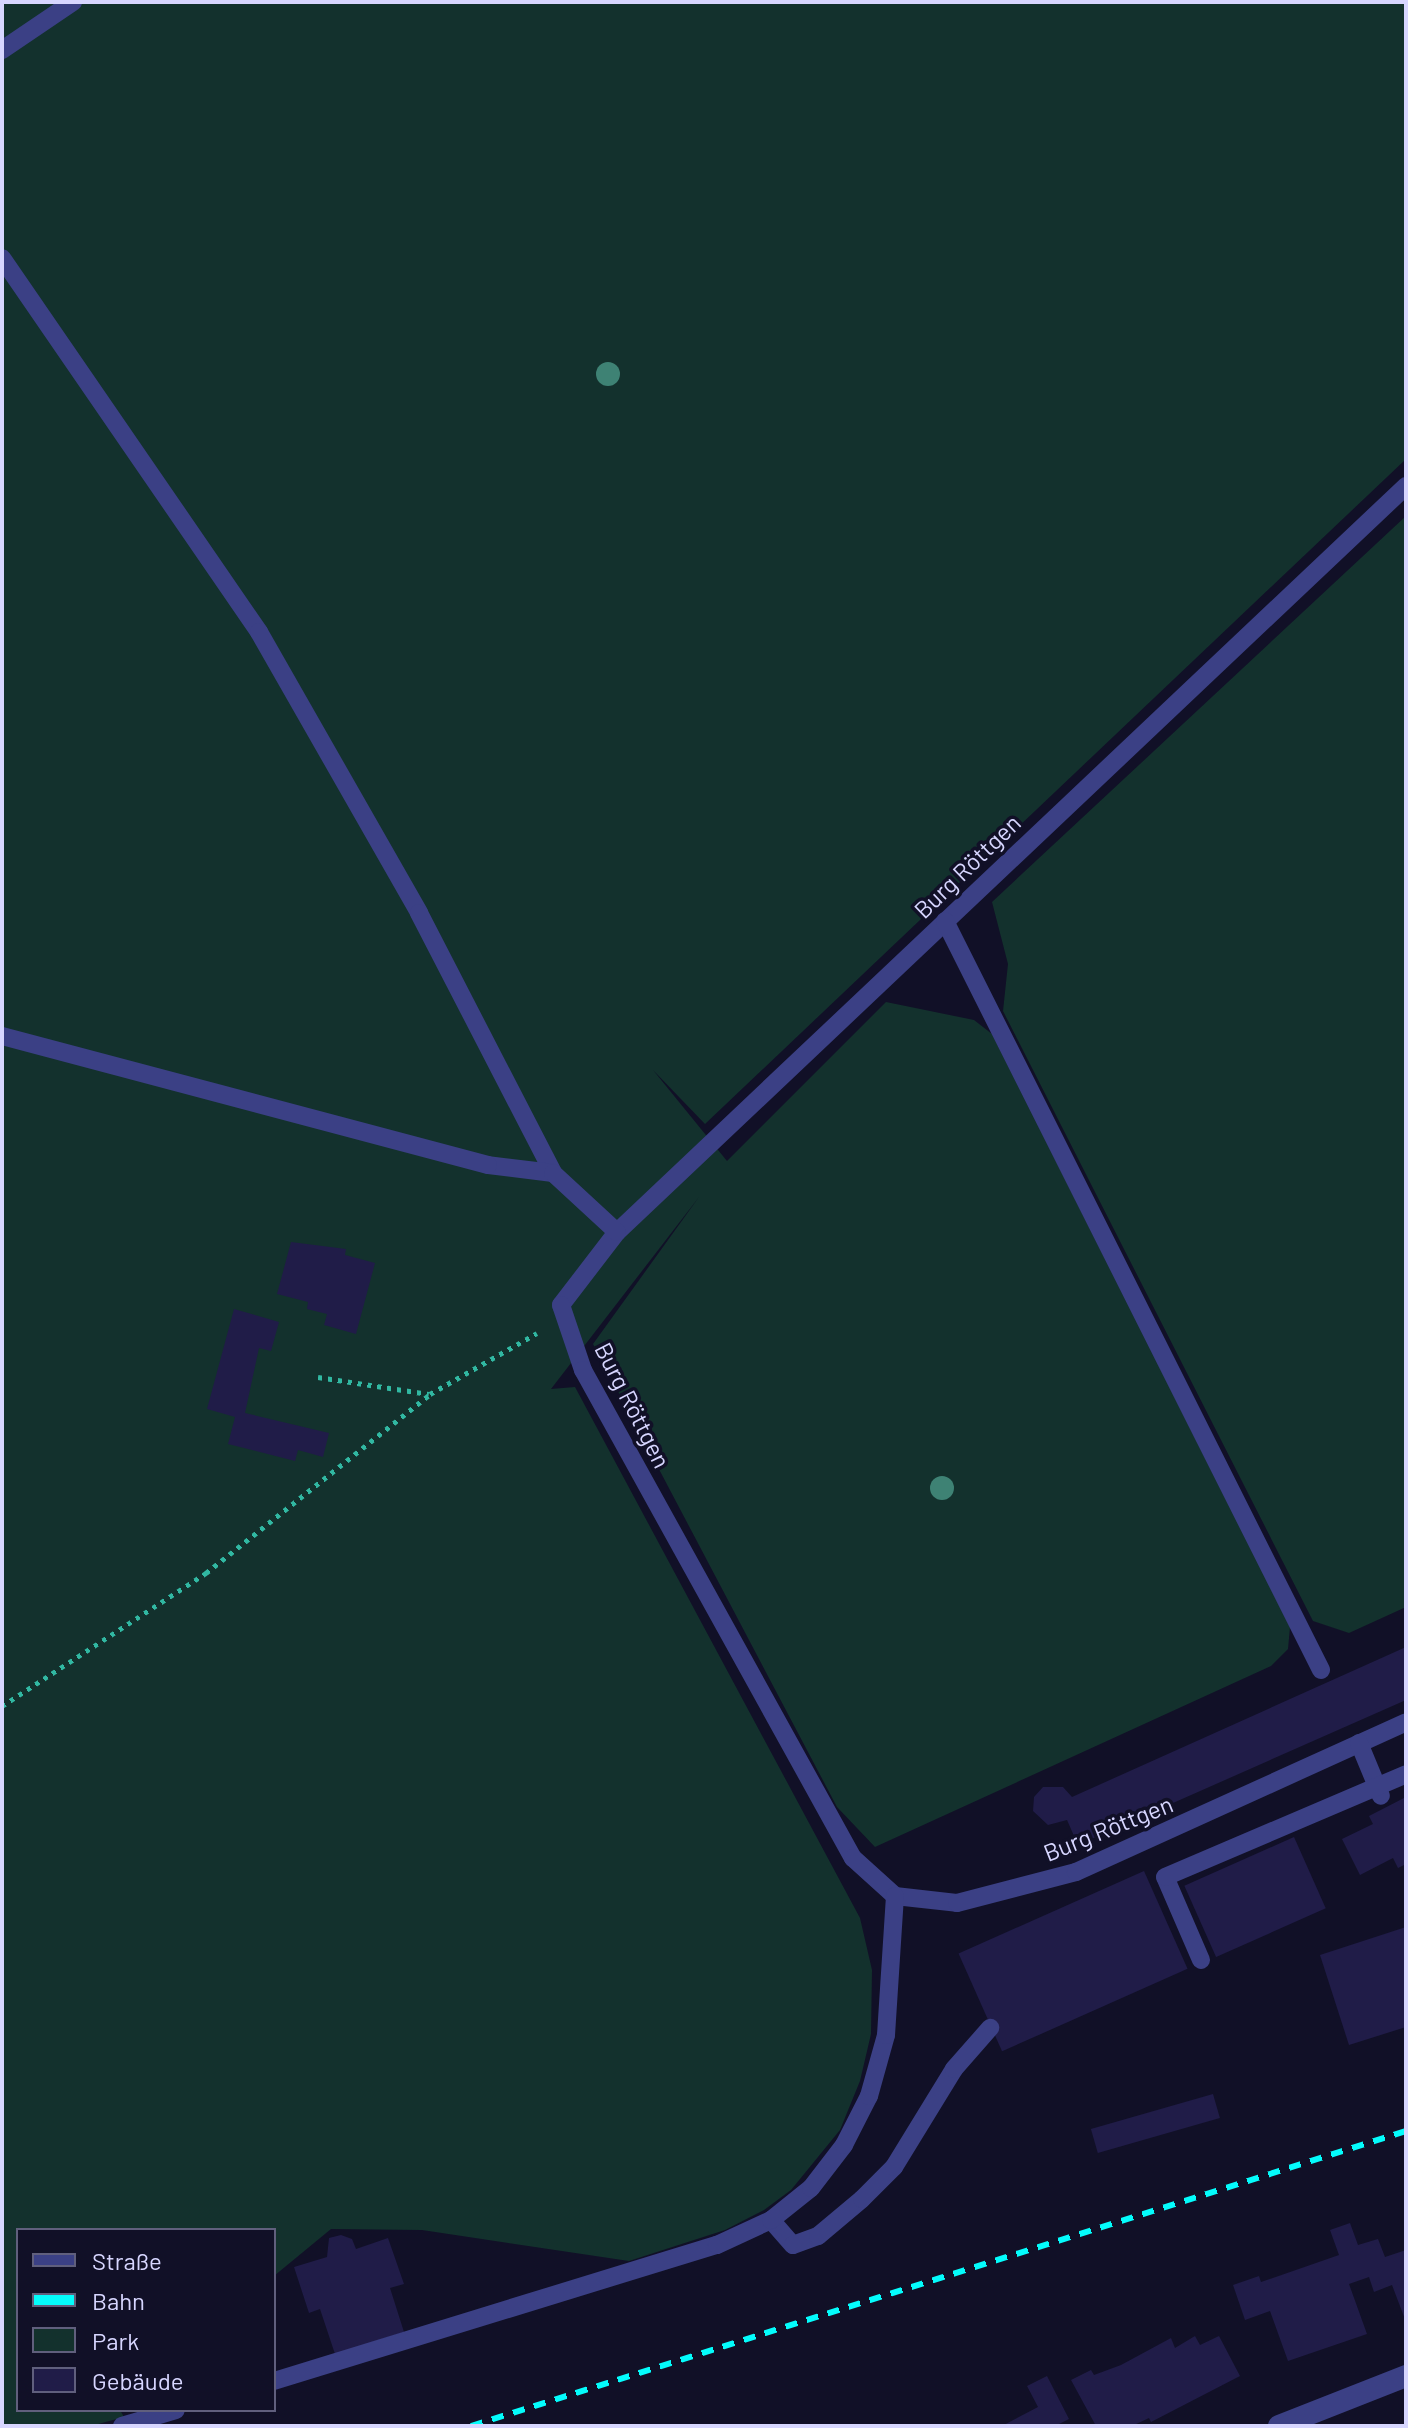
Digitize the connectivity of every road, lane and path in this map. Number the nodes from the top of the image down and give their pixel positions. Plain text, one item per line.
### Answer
1 (73, 2) edge
2 (2, 50) edge
3 (2, 258) edge
4 (1406, 486) edge
5 (945, 921) junction
6 (2, 1036) edge
7 (553, 1173) junction
8 (617, 1232) junction
9 (565, 1317) junction
10 (318, 1377) dead end
11 (430, 1394) junction
12 (1321, 1670) dead end
13 (2, 1706) edge
14 (1406, 1722) edge
15 (1359, 1743) junction
16 (1406, 1774) edge
17 (1379, 1791) junction
18 (895, 1896) junction
19 (1201, 1960) dead end
20 (990, 2028) dead end
21 (771, 2220) junction
22 (1406, 2376) edge
23 (276, 2380) edge
24 (169, 2412) edge
25 (122, 2426) edge
26 (1279, 2426) edge

1 - 2 lane
3 - 7 lane
4 - 5 lane, Burg Röttgen
5 - 8 lane, Burg Röttgen
5 - 12 lane
6 - 7 lane
7 - 8 lane
8 - 9 lane, Burg Röttgen
9 - 11 path
9 - 18 lane, Burg Röttgen
10 - 11 path
11 - 13 path
14 - 15 lane, Burg Röttgen
15 - 17 lane
15 - 18 lane, Burg Röttgen
16 - 17 lane
17 - 19 lane
18 - 21 lane
20 - 21 lane
21 - 23 lane
22 - 26 street
24 - 25 lane

